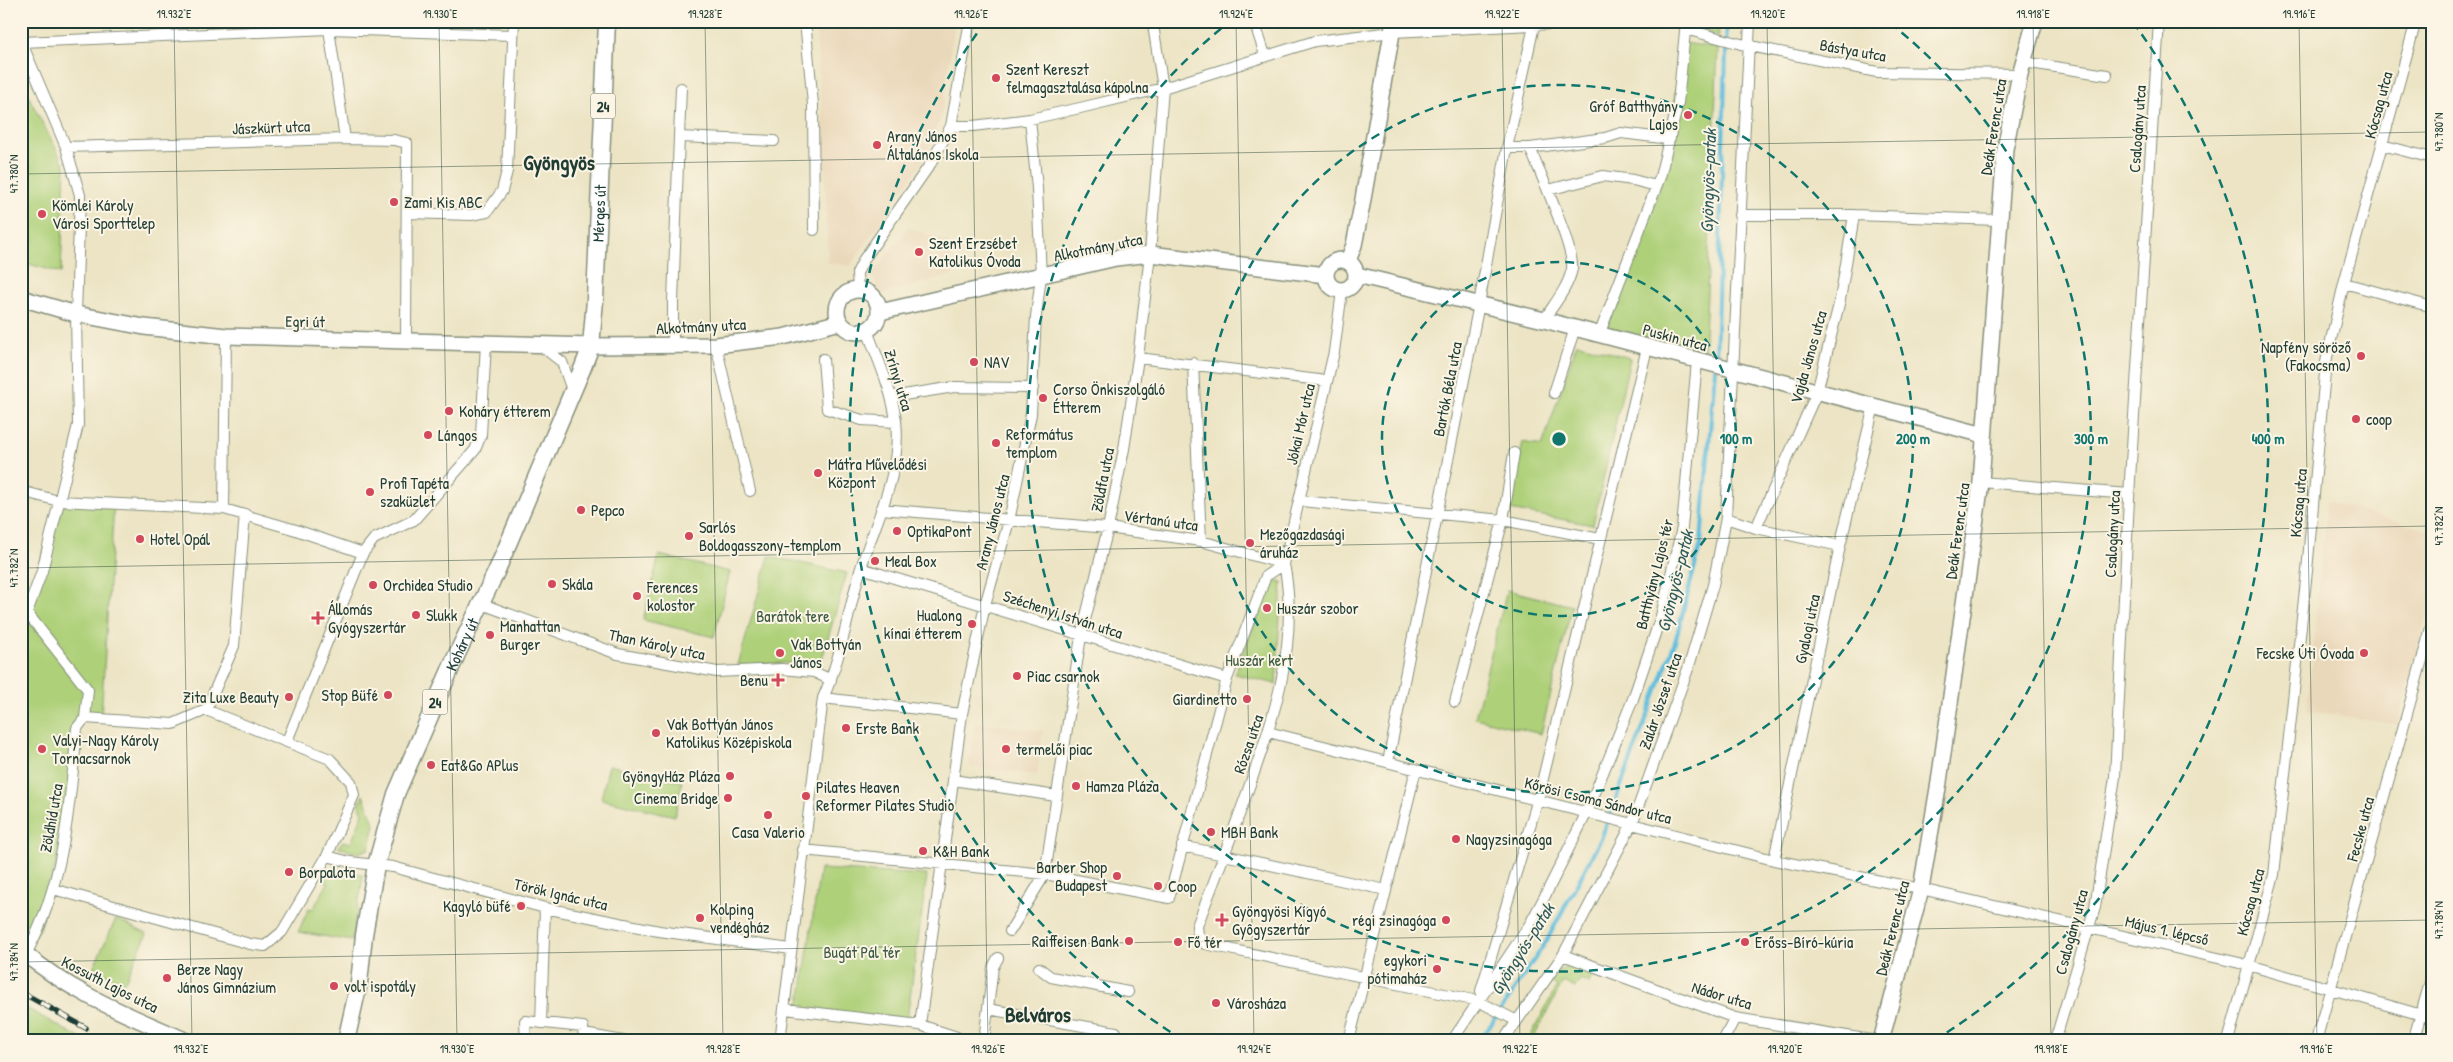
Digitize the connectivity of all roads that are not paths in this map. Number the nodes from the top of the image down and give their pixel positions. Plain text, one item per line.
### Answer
1 (514, 21) edge
2 (607, 21) edge
3 (805, 21) edge
4 (970, 21) edge
5 (1156, 21) edge
6 (1254, 21) edge
7 (1609, 21) edge
8 (1750, 21) edge
9 (2035, 21) edge
10 (2159, 21) edge
11 (2416, 21) edge
12 (1535, 23) edge
13 (1685, 25) edge
14 (1394, 27) edge
15 (329, 28) junction
16 (513, 35) junction
17 (22, 41) edge
18 (1745, 45) junction
19 (1265, 55) junction
20 (2021, 68) junction
21 (2108, 75) dead end
22 (682, 88) dead end
23 (1163, 88) junction
24 (1030, 119) junction
25 (951, 126) junction
26 (679, 137) junction
27 (345, 139) junction
28 (1670, 139) junction
29 (774, 141) dead end
30 (2382, 145) junction
31 (66, 148) junction
32 (1507, 148) junction
33 (1530, 148) junction
34 (2432, 158) edge
35 (1656, 186) junction
36 (1548, 190) junction
37 (408, 213) junction
38 (1740, 215) junction
39 (1854, 215) junction
40 (1998, 220) junction
41 (814, 230) dead end
42 (1150, 254) junction
43 (1348, 261) junction
44 (1326, 275) junction
45 (1357, 275) junction
46 (1041, 276) junction
47 (2344, 283) junction
48 (858, 290) junction
49 (1342, 291) junction
50 (21, 298) edge
51 (1479, 304) junction
52 (2432, 307) edge
53 (880, 312) junction
54 (76, 314) junction
55 (1544, 320) junction
56 (840, 322) junction
57 (1575, 328) junction
58 (867, 330) junction
59 (1599, 335) junction
60 (226, 336) junction
61 (406, 341) junction
62 (486, 343) junction
63 (537, 344) junction
64 (716, 345) junction
65 (591, 346) junction
66 (673, 346) junction
67 (1647, 348) junction
68 (1138, 358) junction
69 (823, 359) dead end
70 (1698, 361) junction
71 (1193, 363) junction
72 (1731, 370) junction
73 (1327, 381) junction
74 (1033, 388) junction
75 (573, 392) junction
76 (1817, 392) junction
77 (1554, 393) dead end
78 (891, 398) junction
79 (1874, 406) junction
80 (896, 422) junction
81 (1984, 435) junction
82 (1514, 453) dead end
83 (1981, 482) junction
84 (21, 491) edge
85 (750, 491) dead end
86 (2129, 494) junction
87 (59, 501) junction
88 (1300, 502) junction
89 (224, 509) junction
90 (881, 509) junction
91 (244, 514) junction
92 (1438, 516) junction
93 (1726, 518) junction
94 (1503, 520) junction
95 (1009, 521) junction
96 (1108, 528) junction
97 (1756, 528) junction
98 (1600, 539) junction
99 (1201, 541) junction
100 (1840, 546) junction
101 (363, 554) junction
102 (1284, 564) junction
103 (861, 568) junction
104 (482, 604) junction
105 (985, 604) junction
106 (28, 614) junction
107 (2432, 624) edge
108 (21, 629) edge
109 (1081, 636) junction
110 (1227, 679) junction
111 (831, 680) junction
112 (823, 698) junction
113 (1456, 702) dead end
114 (206, 710) junction
115 (962, 714) junction
116 (85, 718) junction
117 (1268, 732) junction
118 (287, 741) junction
119 (1388, 762) junction
120 (1416, 769) junction
121 (953, 780) junction
122 (1056, 796) junction
123 (1538, 799) junction
124 (1590, 812) junction
125 (1628, 823) junction
126 (1182, 846) junction
127 (803, 850) junction
128 (327, 856) junction
129 (1224, 856) junction
130 (1774, 860) junction
131 (941, 863) junction
132 (376, 865) junction
133 (1045, 874) junction
134 (52, 889) junction
135 (1921, 889) junction
136 (1386, 890) junction
137 (545, 908) junction
138 (2090, 927) junction
139 (1010, 931) dead end
140 (792, 949) junction
141 (24, 952) edge
142 (1564, 955) junction
143 (998, 958) dead end
144 (2248, 965) junction
145 (1039, 968) dead end
146 (2432, 976) edge
147 (1364, 977) junction
148 (2332, 990) junction
149 (1128, 992) dead end
150 (1478, 1001) junction
151 (785, 1009) junction
152 (988, 1009) junction
153 (2421, 1014) junction
154 (1734, 1018) junction
155 (2432, 1018) edge
156 (1517, 1021) junction
157 (542, 1023) junction
158 (920, 1025) junction
159 (1116, 1032) dead end
160 (584, 1037) edge
161 (188, 1041) edge
162 (346, 1041) edge
163 (526, 1041) edge
164 (623, 1041) edge
165 (780, 1041) edge
166 (959, 1041) edge
167 (984, 1041) edge
168 (1349, 1041) edge
169 (1452, 1041) edge
170 (1503, 1041) edge
171 (1722, 1041) edge
172 (1880, 1041) edge
173 (2055, 1041) edge
174 (2228, 1041) edge
175 (2316, 1041) edge
176 (2413, 1041) edge

1 - 16 street
2 - 65 main road, Mérges út / 24
3 - 41 street
4 - 25 street
5 - 23 street, Zöldfa utca
6 - 19 street
7 - 12 street
8 - 18 street, Zalár József utca
9 - 20 street, Deák Ferenc utca
10 - 86 street, Csalogány utca
11 - 30 street, Kócsag utca
12 - 14 street
12 - 32 street, Bartók Béla utca
13 - 18 street, Bástya utca
13 - 28 street
14 - 19 street
14 - 43 street
15 - 16 street
15 - 17 street
15 - 27 street
16 - 37 street
17 - 31 street
18 - 20 street, Bástya utca
18 - 38 street, Zalár József utca
19 - 23 street
20 - 21 street, Bástya utca
20 - 40 street, Deák Ferenc utca
22 - 26 street
23 - 24 street
23 - 42 street, Zöldfa utca
24 - 25 street
24 - 46 street, Arany János utca
25 - 48 street
26 - 29 street
26 - 66 street
27 - 31 street, Jászkürt utca
27 - 37 street, Jászkürt utca
28 - 33 street
28 - 35 street
30 - 34 street
30 - 47 street, Kócsag utca
31 - 54 street
32 - 33 street
32 - 51 street, Bartók Béla utca
33 - 36 street
35 - 36 street
35 - 59 street
36 - 55 street
37 - 61 street
38 - 39 street
38 - 72 street, Zalár József utca
39 - 40 street
39 - 76 street, Vajda János utca
40 - 81 street, Deák Ferenc utca
42 - 44 street, Alkotmány utca
42 - 46 street, Alkotmány utca
42 - 68 street, Zöldfa utca
43 - 44 street
43 - 45 street
44 - 49 street
45 - 49 street
45 - 51 street, Puskin utca
46 - 53 street, Alkotmány utca
46 - 74 street, Arany János utca
47 - 52 street
47 - 144 street, Kócsag utca
48 - 53 street
48 - 56 street
49 - 73 street, Jókai Mór utca
50 - 54 street, Egri út
51 - 55 street, Puskin utca
51 - 92 street, Bartók Béla utca
53 - 58 street
54 - 60 street, Egri út
54 - 87 street
55 - 57 street, Puskin utca
56 - 58 street
56 - 64 street, Alkotmány utca
57 - 59 street, Puskin utca
57 - 77 street
58 - 78 street, Zrínyi utca
59 - 67 street, Puskin utca
60 - 61 street, Egri út
60 - 89 street
61 - 62 street, Egri út
62 - 63 street, Egri út
62 - 101 street
63 - 65 street, Egri út
63 - 75 street
64 - 66 street, Alkotmány utca
64 - 85 street
65 - 66 street, Alkotmány utca
65 - 75 main road, Koháry út / 24
67 - 70 street, Puskin utca
67 - 98 street
68 - 71 street
68 - 96 street, Zöldfa utca
69 - 80 street
70 - 72 street, Puskin utca
70 - 124 street, Batthyány Lajos tér
71 - 73 street
71 - 99 street
72 - 76 street, Puskin utca
72 - 93 street, Zalár József utca
73 - 88 street, Jókai Mór utca
74 - 78 street
74 - 95 street, Arany János utca
75 - 104 main road, Koháry út / 24
76 - 79 street, Puskin utca
76 - 97 street, Vajda János utca
78 - 80 street, Zrínyi utca
79 - 81 street, Puskin utca
79 - 100 street, Gyalogi utca
80 - 90 street, Zrínyi utca
81 - 83 street, Deák Ferenc utca
82 - 94 street
83 - 86 street
83 - 135 street, Deák Ferenc utca
84 - 87 street
86 - 138 street, Csalogány utca
87 - 89 street
87 - 106 street
88 - 92 street
88 - 102 street, Jókai Mór utca
89 - 91 street
90 - 95 street, Vértanú utca
90 - 103 street, Zrínyi utca
91 - 101 street
91 - 114 street
92 - 94 street
92 - 119 street, Bartók Béla utca
93 - 97 street
93 - 125 street, Zalár József utca
94 - 98 street
94 - 113 street
95 - 96 street, Vértanú utca
95 - 105 street, Arany János utca
96 - 99 street, Vértanú utca
96 - 109 street, Zöldfa utca
97 - 100 street
98 - 123 street
99 - 102 street, Vértanú utca
100 - 130 street, Gyalogi utca
101 - 118 street
102 - 110 street
102 - 117 street, Rózsa utca
103 - 105 street, Széchenyi István utca
103 - 111 street, Zrínyi utca
104 - 111 street, Than Károly utca
104 - 132 main road, Koháry út / 24
105 - 109 street, Széchenyi István utca
105 - 115 street, Arany János utca
106 - 108 street
106 - 116 street, Zöldhíd utca
107 - 148 street, Fecske utca
109 - 110 street, Széchenyi István utca
109 - 122 street, Zöldfa utca
110 - 126 street
111 - 112 street, Zrínyi utca
112 - 115 street
112 - 127 street, Zrínyi utca
114 - 116 street
114 - 118 street
115 - 121 street, Arany János utca
116 - 134 street, Zöldhíd utca
117 - 119 street, Kőrösi Csoma Sándor utca
117 - 129 street, Rózsa utca
118 - 128 street
119 - 120 street, Kőrösi Csoma Sándor utca
120 - 123 street, Kőrösi Csoma Sándor utca
120 - 136 street
121 - 122 street
121 - 131 street, Arany János utca
122 - 133 street, Zöldfa utca
123 - 124 street, Kőrösi Csoma Sándor utca
123 - 150 street
124 - 125 street, Kőrösi Csoma Sándor utca
124 - 150 street, Batthyány Lajos tér
125 - 130 street, Kőrösi Csoma Sándor utca
125 - 142 street, Zalár József utca
126 - 129 street
126 - 133 street
127 - 131 street
127 - 140 street, Zrínyi utca
128 - 132 street, Török Ignác utca
128 - 134 street
129 - 136 street
129 - 147 street, Rózsa utca
130 - 135 street, Kőrösi Csoma Sándor utca
131 - 133 street
131 - 158 street
132 - 137 street, Török Ignác utca
132 - 162 main road, Koháry út / 24
133 - 139 street
134 - 141 street, Zöldhíd utca
135 - 138 street, Május 1. lépcső
135 - 172 street, Deák Ferenc utca
136 - 147 street
137 - 140 street, Török Ignác utca
137 - 157 street
138 - 144 street, Május 1. lépcső
138 - 173 street, Csalogány utca
140 - 151 street, Zrínyi utca
141 - 161 street, Kossuth Lajos utca
142 - 154 street, Nádor utca
142 - 156 street, Zalár József utca
143 - 152 street
144 - 148 street, Május 1. lépcső
144 - 174 street, Kócsag utca
145 - 149 street
146 - 153 street
147 - 150 street
147 - 168 street
148 - 153 street, Május 1. lépcső
148 - 175 street, Fecske utca
150 - 156 street
150 - 169 street, Batthyány Lajos tér
151 - 158 street
151 - 165 street, Zrínyi utca
152 - 159 street
152 - 167 street
153 - 155 street, Május 1. lépcső
153 - 176 street
154 - 171 street
154 - 172 street, Nádor utca
156 - 170 street, Zalár József utca
157 - 160 street
157 - 163 street
158 - 166 street
160 - 164 street

